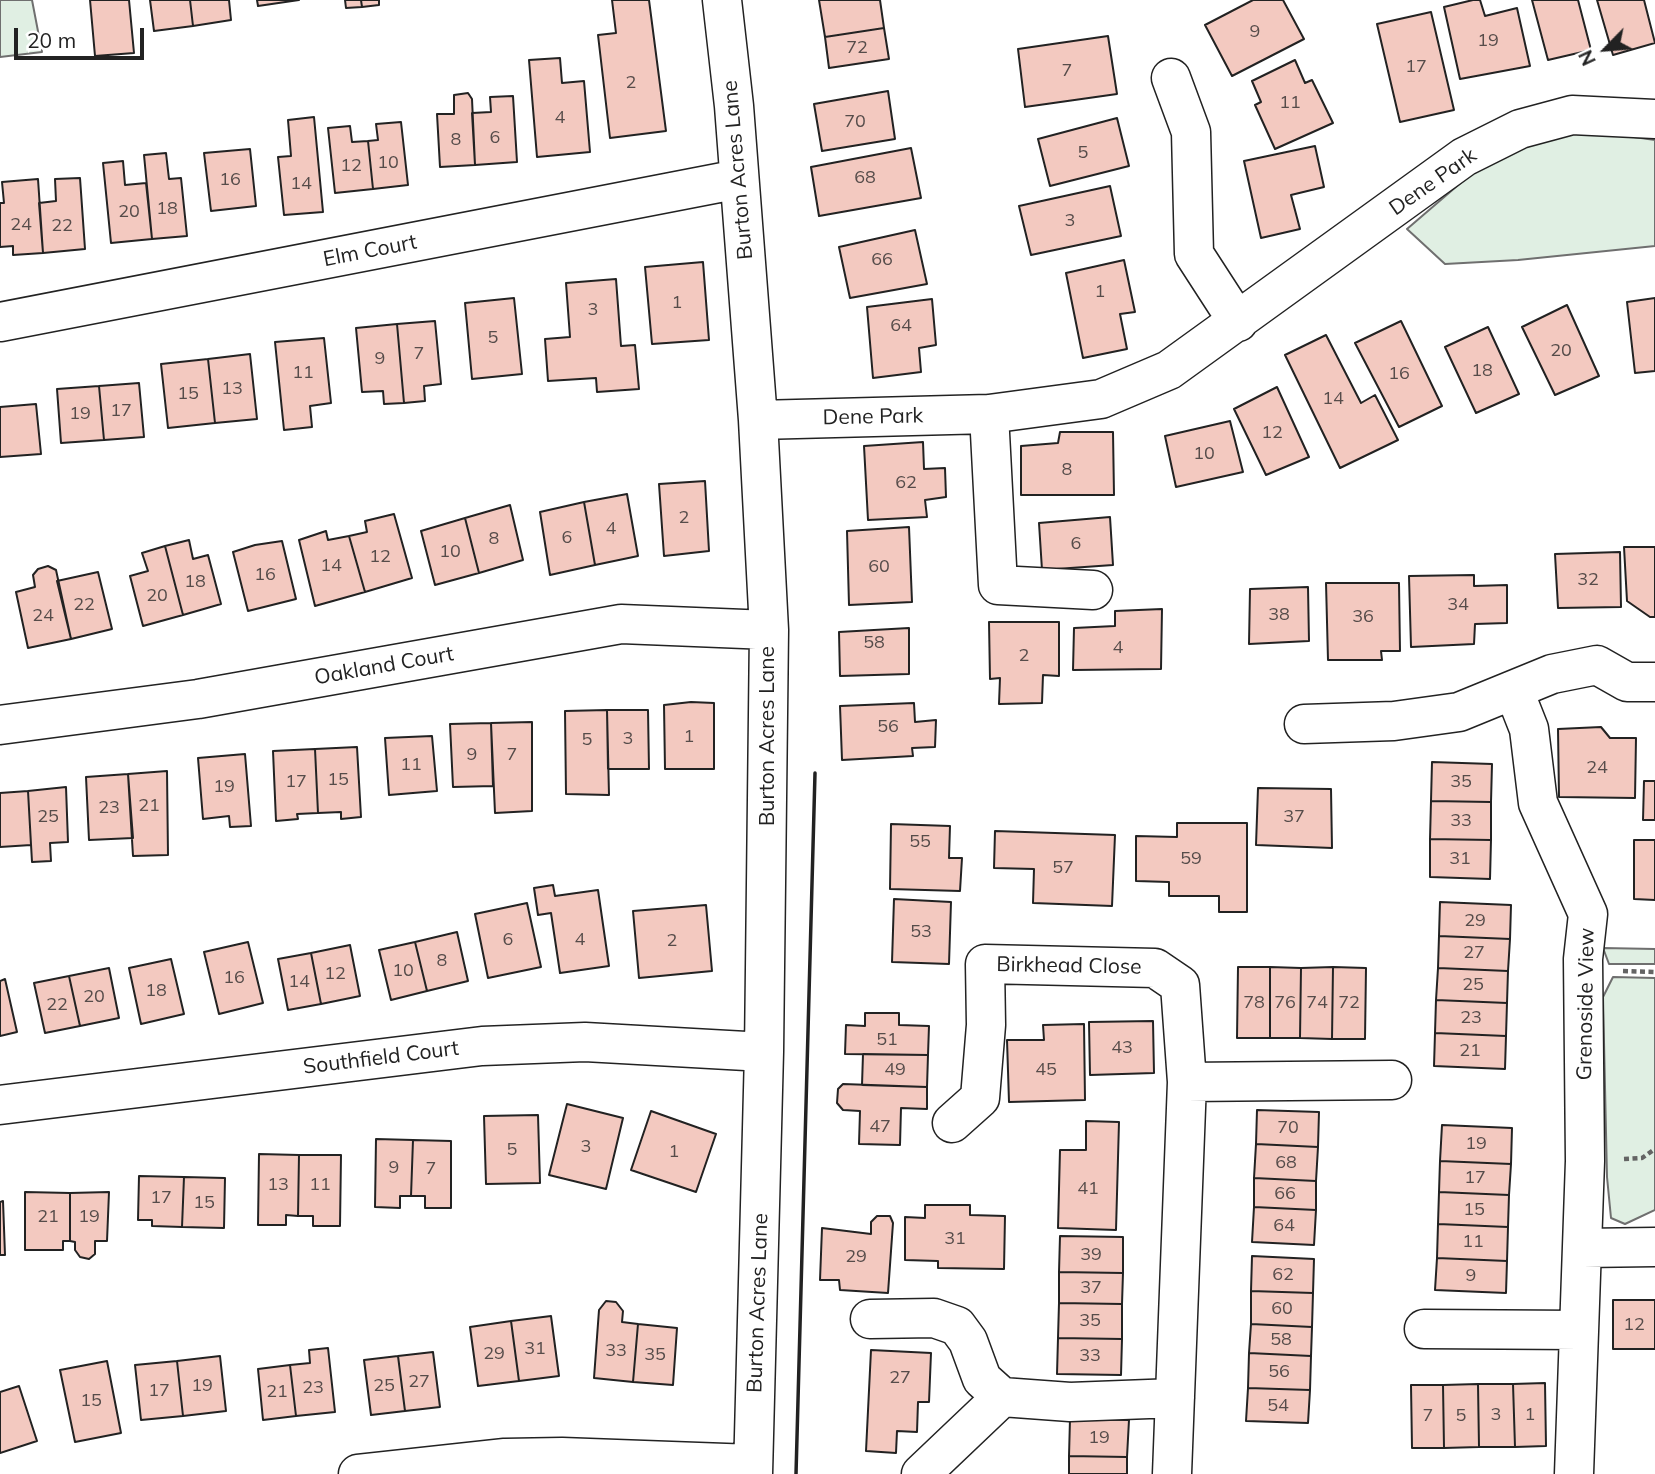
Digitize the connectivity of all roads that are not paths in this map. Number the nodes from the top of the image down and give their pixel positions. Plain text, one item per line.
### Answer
1 (722, 0) edge
2 (1171, 78) dead end
3 (1655, 119) edge
4 (739, 179) junction
5 (1238, 322) junction
6 (0, 323) edge
7 (989, 414) junction
8 (758, 419) junction
9 (1094, 590) dead end
10 (769, 630) junction
11 (1655, 682) edge
12 (1514, 691) junction
13 (1304, 724) dead end
14 (0, 725) edge
15 (764, 1052) junction
16 (1392, 1080) dead end
17 (1187, 1082) junction
18 (0, 1105) edge
19 (952, 1123) dead end
20 (1655, 1247) edge
21 (1583, 1248) junction
22 (870, 1319) dead end
23 (1424, 1329) dead end
24 (1579, 1330) junction
25 (1002, 1397) junction
26 (1175, 1398) junction
27 (753, 1469) edge
28 (358, 1474) edge
29 (921, 1474) edge
30 (1172, 1474) edge
31 (1574, 1474) edge

1 - 4 street, Burton Acres Lane
2 - 5 street
3 - 5 street, Dene Park
4 - 6 street, Elm Court
4 - 8 street, Burton Acres Lane
5 - 7 street, Dene Park
7 - 8 street, Dene Park
7 - 9 street
8 - 10 street, Burton Acres Lane
10 - 14 street, Oakland Court
10 - 15 street, Burton Acres Lane
11 - 12 street
12 - 13 street
12 - 21 street, Grenoside View
15 - 18 street, Southfield Court
15 - 27 street, Burton Acres Lane
16 - 17 street
17 - 19 street, Birkhead Close
17 - 26 street, Birkhead Close
20 - 21 street
21 - 24 street, Grenoside View
22 - 25 street
23 - 24 street
24 - 31 street, Grenoside View
25 - 26 street
25 - 29 street
26 - 30 street, Birkhead Close
27 - 28 street

